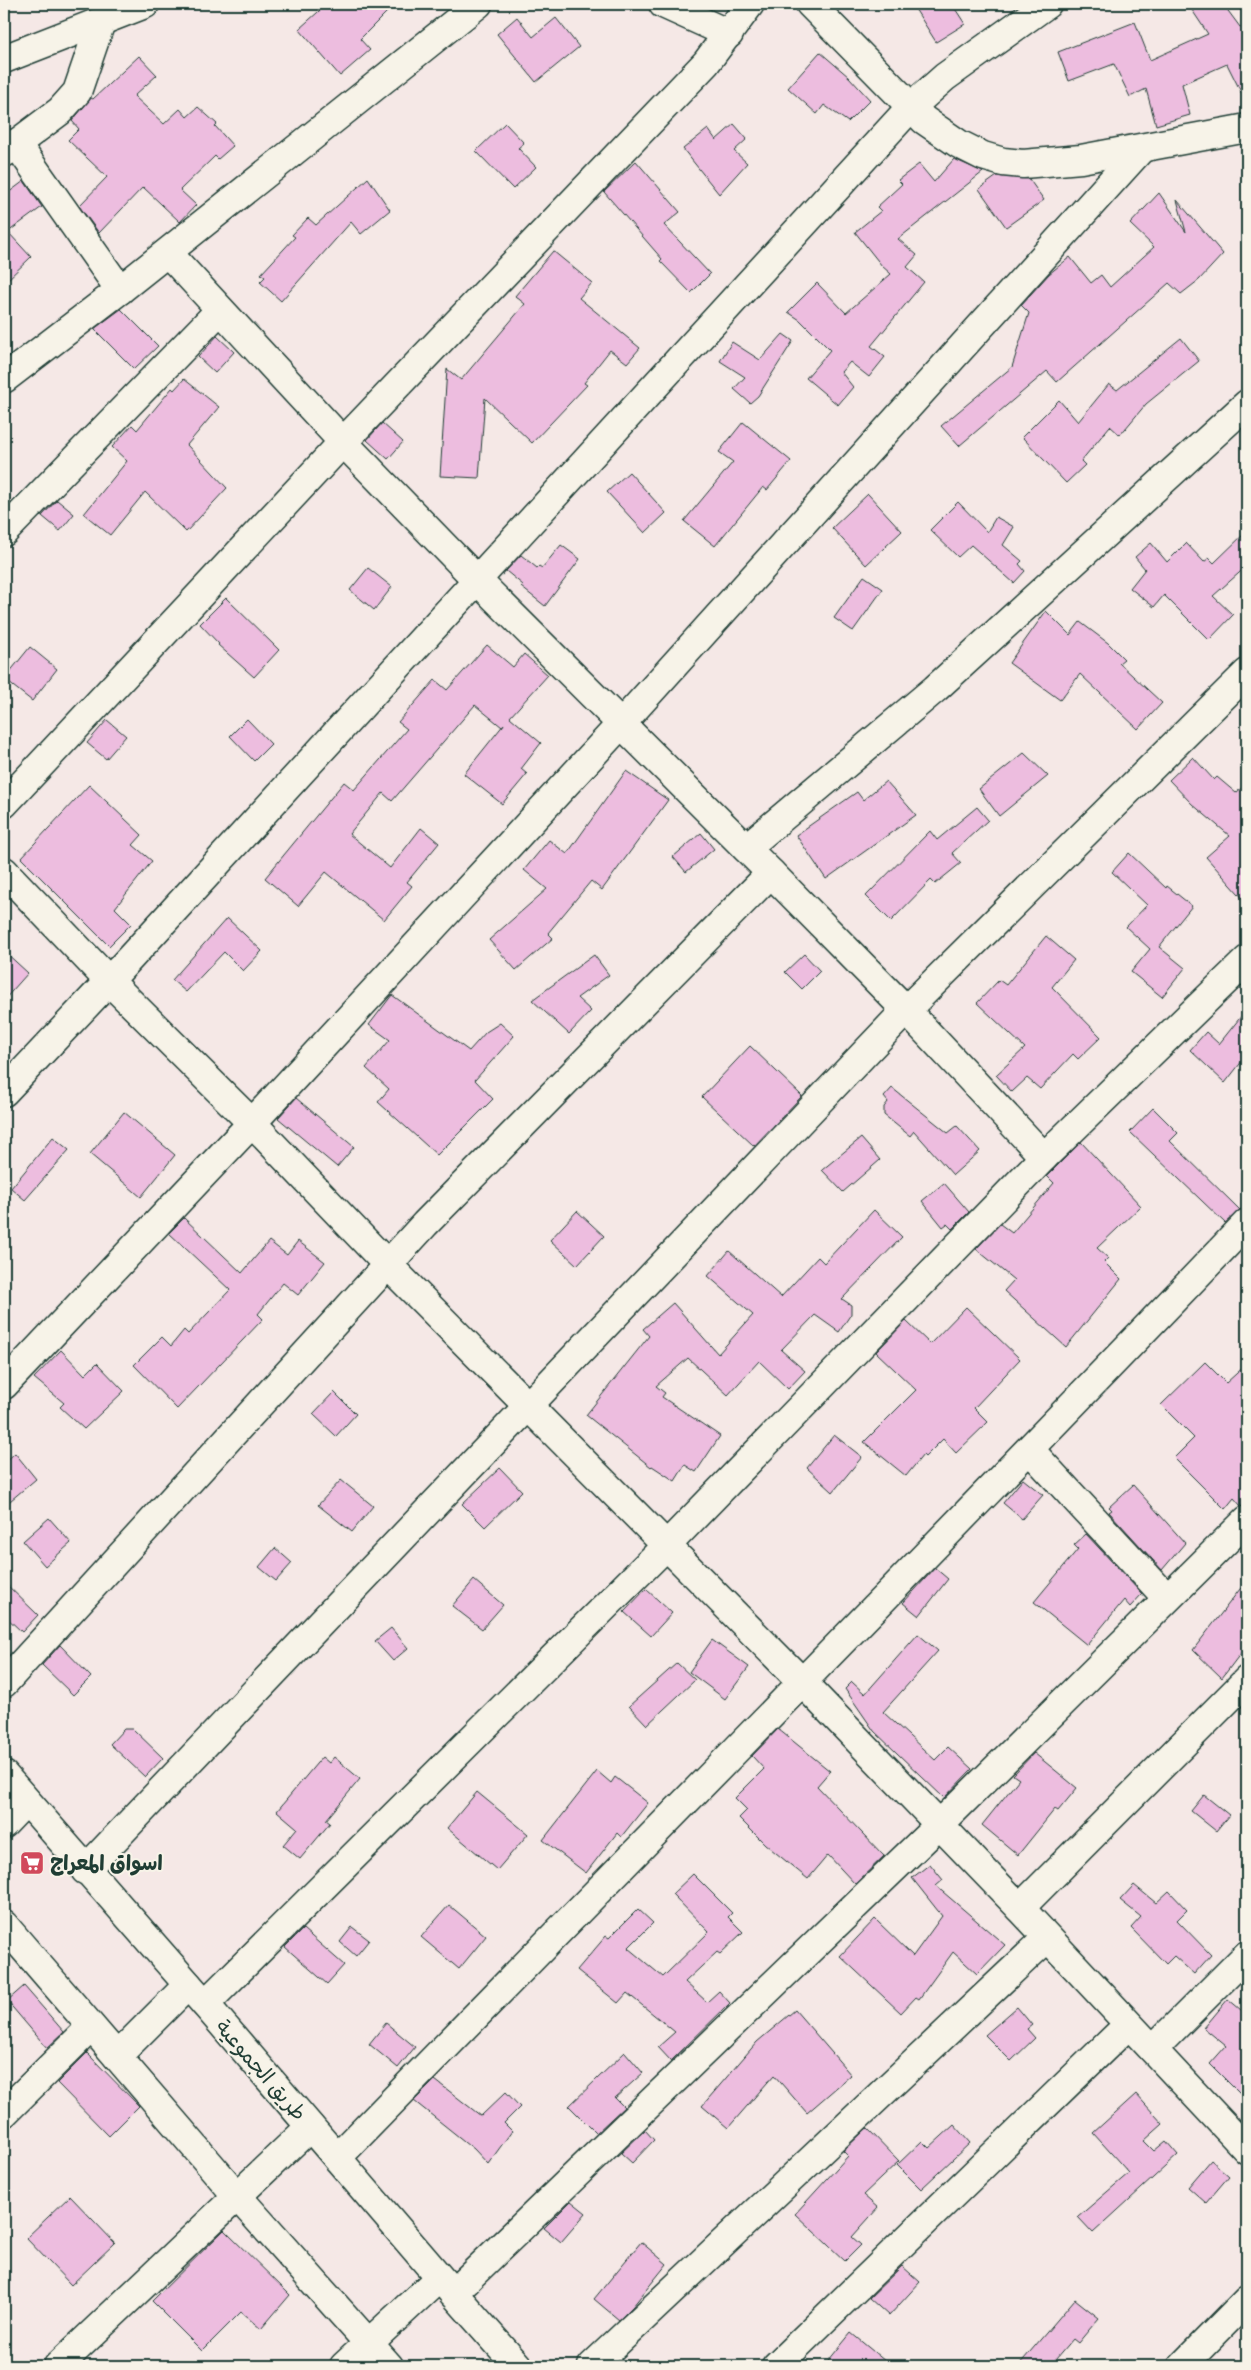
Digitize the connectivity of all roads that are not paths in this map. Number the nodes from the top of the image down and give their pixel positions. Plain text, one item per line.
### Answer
1 (145, 4) edge
2 (478, 4) edge
3 (663, 4) edge
4 (750, 4) edge
5 (810, 4) edge
6 (1047, 4) edge
7 (101, 22) junction
8 (729, 34) junction
9 (4, 59) edge
10 (910, 108) junction
11 (1247, 128) edge
12 (10, 148) edge
13 (1140, 150) junction
14 (168, 252) junction
15 (120, 290) junction
16 (220, 310) junction
17 (4, 379) edge
18 (1247, 404) edge
19 (343, 442) junction
20 (4, 532) edge
21 (478, 581) junction
22 (1247, 673) edge
23 (621, 724) junction
24 (4, 804) edge
25 (746, 848) junction
26 (4, 871) edge
27 (771, 873) junction
28 (1247, 960) edge
29 (109, 982) junction
30 (906, 1010) junction
31 (4, 1092) edge
32 (252, 1123) junction
33 (1044, 1157) junction
34 (1247, 1223) edge
35 (387, 1264) junction
36 (4, 1385) edge
37 (528, 1406) junction
38 (1030, 1450) junction
39 (1247, 1520) edge
40 (666, 1546) junction
41 (1167, 1598) junction
42 (1247, 1680) edge
43 (801, 1681) junction
44 (4, 1683) edge
45 (4, 1775) edge
46 (26, 1801) junction
47 (4, 1824) edge
48 (939, 1825) junction
49 (85, 1870) junction
50 (1020, 1908) junction
51 (4, 1926) edge
52 (1047, 1938) junction
53 (1247, 1955) edge
54 (196, 1994) junction
55 (1128, 2025) junction
56 (91, 2027) junction
57 (1153, 2049) junction
58 (116, 2056) junction
59 (4, 2113) edge
60 (310, 2127) junction
61 (1247, 2150) edge
62 (337, 2158) junction
63 (238, 2197) junction
64 (446, 2286) junction
65 (1247, 2300) edge
66 (369, 2343) junction
67 (58, 2366) edge
68 (344, 2366) edge
69 (389, 2366) edge
70 (518, 2366) edge
71 (592, 2366) edge
72 (776, 2366) edge
73 (1182, 2366) edge

1 - 7 street
2 - 14 street
3 - 8 street
4 - 8 street
5 - 10 street
6 - 10 street
7 - 9 street
7 - 12 street
8 - 19 street
10 - 13 street
10 - 21 street
11 - 13 street
12 - 15 street
13 - 23 street
14 - 15 street
14 - 16 street
15 - 17 street
16 - 19 street
16 - 20 street
18 - 25 street
19 - 21 street
19 - 24 street
21 - 23 street
21 - 29 street
22 - 30 street
23 - 25 street
23 - 32 street
25 - 27 street
26 - 29 street
27 - 30 street
27 - 35 street
28 - 33 street
29 - 31 street
29 - 32 street
30 - 33 street
30 - 37 street
32 - 35 street
32 - 36 street
33 - 40 street
34 - 38 street
35 - 37 street
35 - 44 street
37 - 40 street
37 - 49 street
38 - 41 street
38 - 43 street
39 - 41 street
40 - 43 street
40 - 54 street
41 - 48 street
42 - 50 street
43 - 48 street
43 - 62 street
45 - 46 street, طريق الجموعية
46 - 47 street
46 - 49 street, طريق الجموعية
48 - 50 street
48 - 64 street
49 - 54 street, طريق الجموعية
50 - 52 street
51 - 56 street
52 - 55 street
52 - 71 street
53 - 57 street
54 - 58 street
54 - 60 street, طريق الجموعية
55 - 57 street
55 - 72 street
56 - 58 street
56 - 59 street
57 - 61 street
58 - 63 street
60 - 62 street, طريق الجموعية
60 - 63 street
62 - 64 street, طريق الجموعية
63 - 66 street
63 - 67 street
64 - 66 street
64 - 70 street, طريق الجموعية
65 - 73 street
66 - 68 street
66 - 69 street

